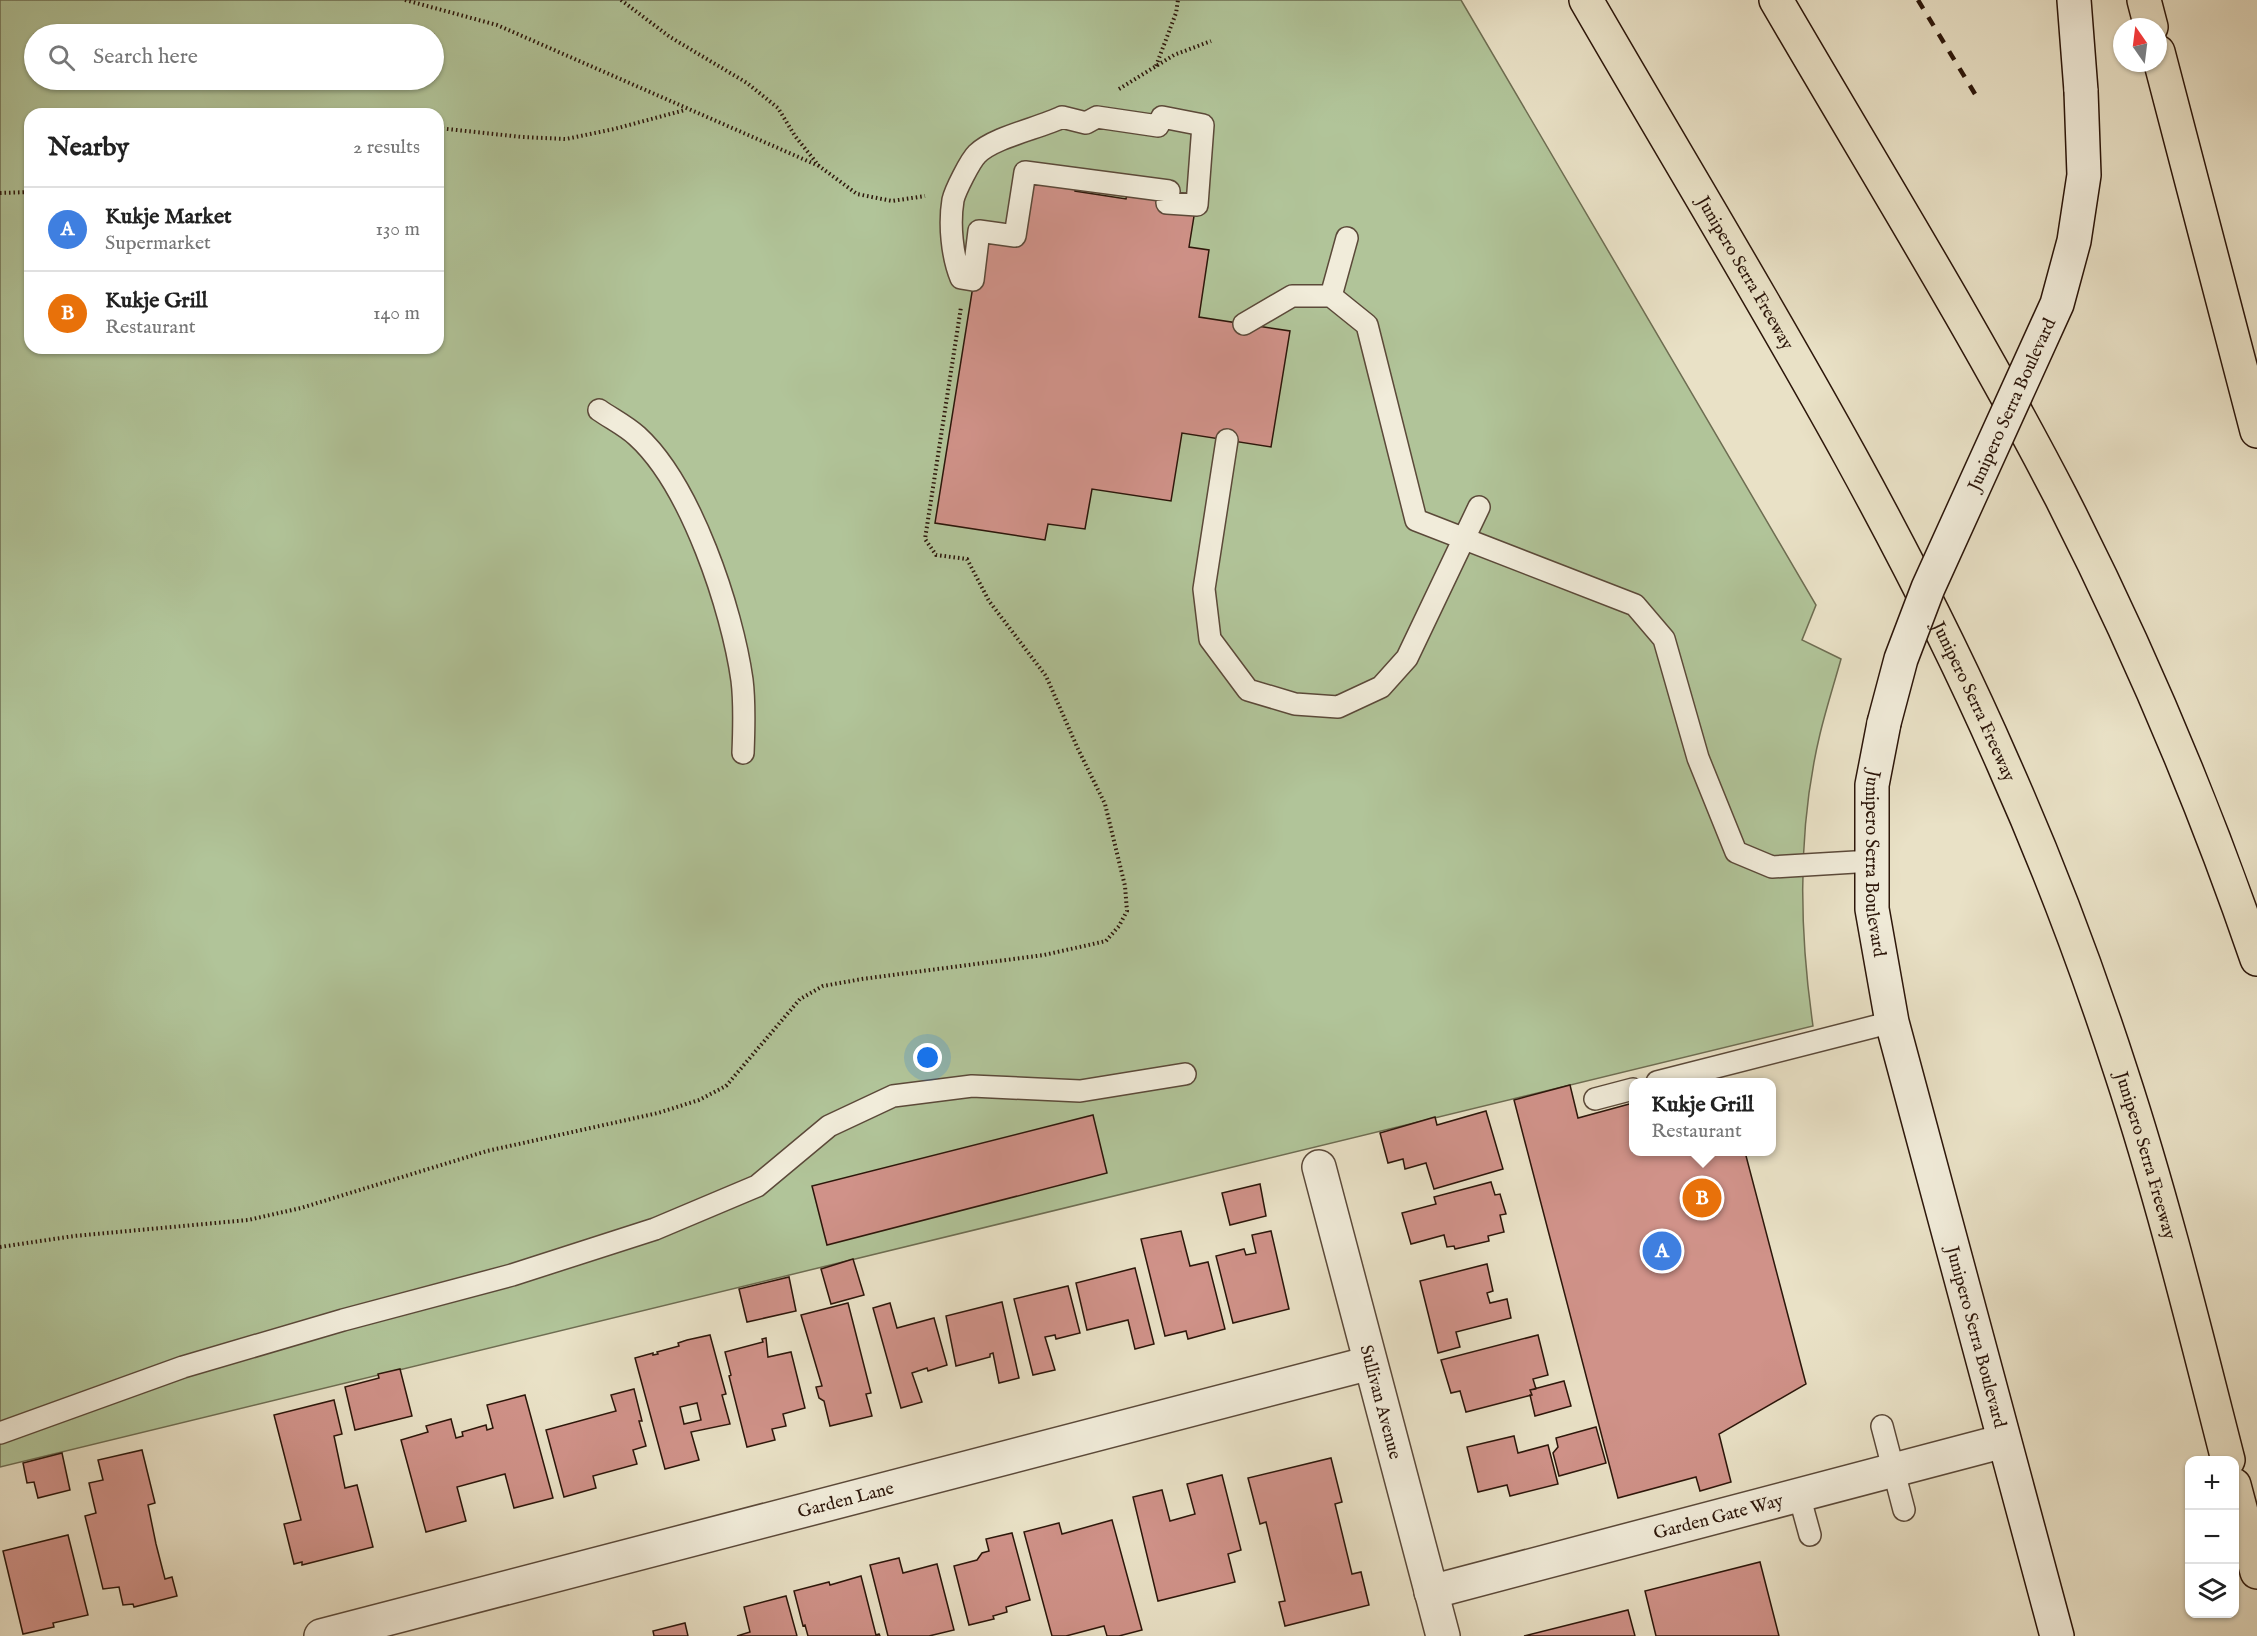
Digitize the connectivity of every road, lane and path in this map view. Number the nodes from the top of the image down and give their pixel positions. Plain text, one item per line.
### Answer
1 (405, 0) edge
2 (621, 0) edge
3 (1178, 0) edge
4 (1586, 0) edge
5 (1776, 0) edge
6 (2073, 0) edge
7 (2144, 0) edge
8 (2149, 18) edge
9 (1211, 41) dead end
10 (1156, 66) junction
11 (2163, 72) edge
12 (687, 109) junction
13 (1075, 120) junction
14 (444, 129) edge
15 (819, 166) junction
16 (961, 184) junction
17 (24, 192) edge
18 (0, 194) edge
19 (1347, 238) dead end
20 (965, 279) junction
21 (1331, 296) junction
22 (1244, 324) dead end
23 (599, 410) dead end
24 (2257, 431) edge
25 (1227, 440) dead end
26 (1479, 507) dead end
27 (1463, 539) junction
28 (743, 753) dead end
29 (1872, 861) junction
30 (2257, 959) edge
31 (1892, 1022) junction
32 (1185, 1074) dead end
33 (1676, 1078) edge
34 (1629, 1090) edge
35 (1595, 1098) dead end
36 (1319, 1167) dead end
37 (0, 1247) edge
38 (1370, 1363) junction
39 (1882, 1426) dead end
40 (0, 1433) edge
41 (2004, 1442) junction
42 (2227, 1456) edge
43 (1893, 1470) junction
44 (1799, 1495) junction
45 (2239, 1501) edge
46 (1904, 1510) dead end
47 (1809, 1535) dead end
48 (2257, 1572) edge
49 (1431, 1592) junction
50 (321, 1636) edge
51 (1443, 1636) edge
52 (2057, 1636) edge

1 - 12 path
2 - 15 path
3 - 10 path
4 - 42 highway, Junipero Serra Freeway
5 - 30 highway
6 - 29 street, Junipero Serra Boulevard, bridge
7 - 8 highway
9 - 10 path
10 - 13 path
11 - 24 highway
12 - 14 path
12 - 15 path
13 - 16 lane
13 - 20 lane
15 - 16 path
16 - 20 lane
17 - 18 path
19 - 21 lane
20 - 37 path
21 - 22 lane
21 - 27 lane
23 - 28 lane
25 - 27 lane
26 - 27 lane
27 - 29 lane
29 - 31 street, Junipero Serra Boulevard
31 - 33 lane
31 - 41 street, Junipero Serra Boulevard
32 - 40 lane
34 - 35 lane
36 - 38 street, Sullivan Avenue
38 - 49 street, Sullivan Avenue
38 - 50 street, Garden Lane
39 - 43 lane
41 - 43 street, Garden Gate Way
41 - 52 street, Junipero Serra Boulevard
43 - 44 street, Garden Gate Way
43 - 46 lane
44 - 47 lane
44 - 49 street, Garden Gate Way
45 - 48 highway
49 - 51 street, Sullivan Avenue

